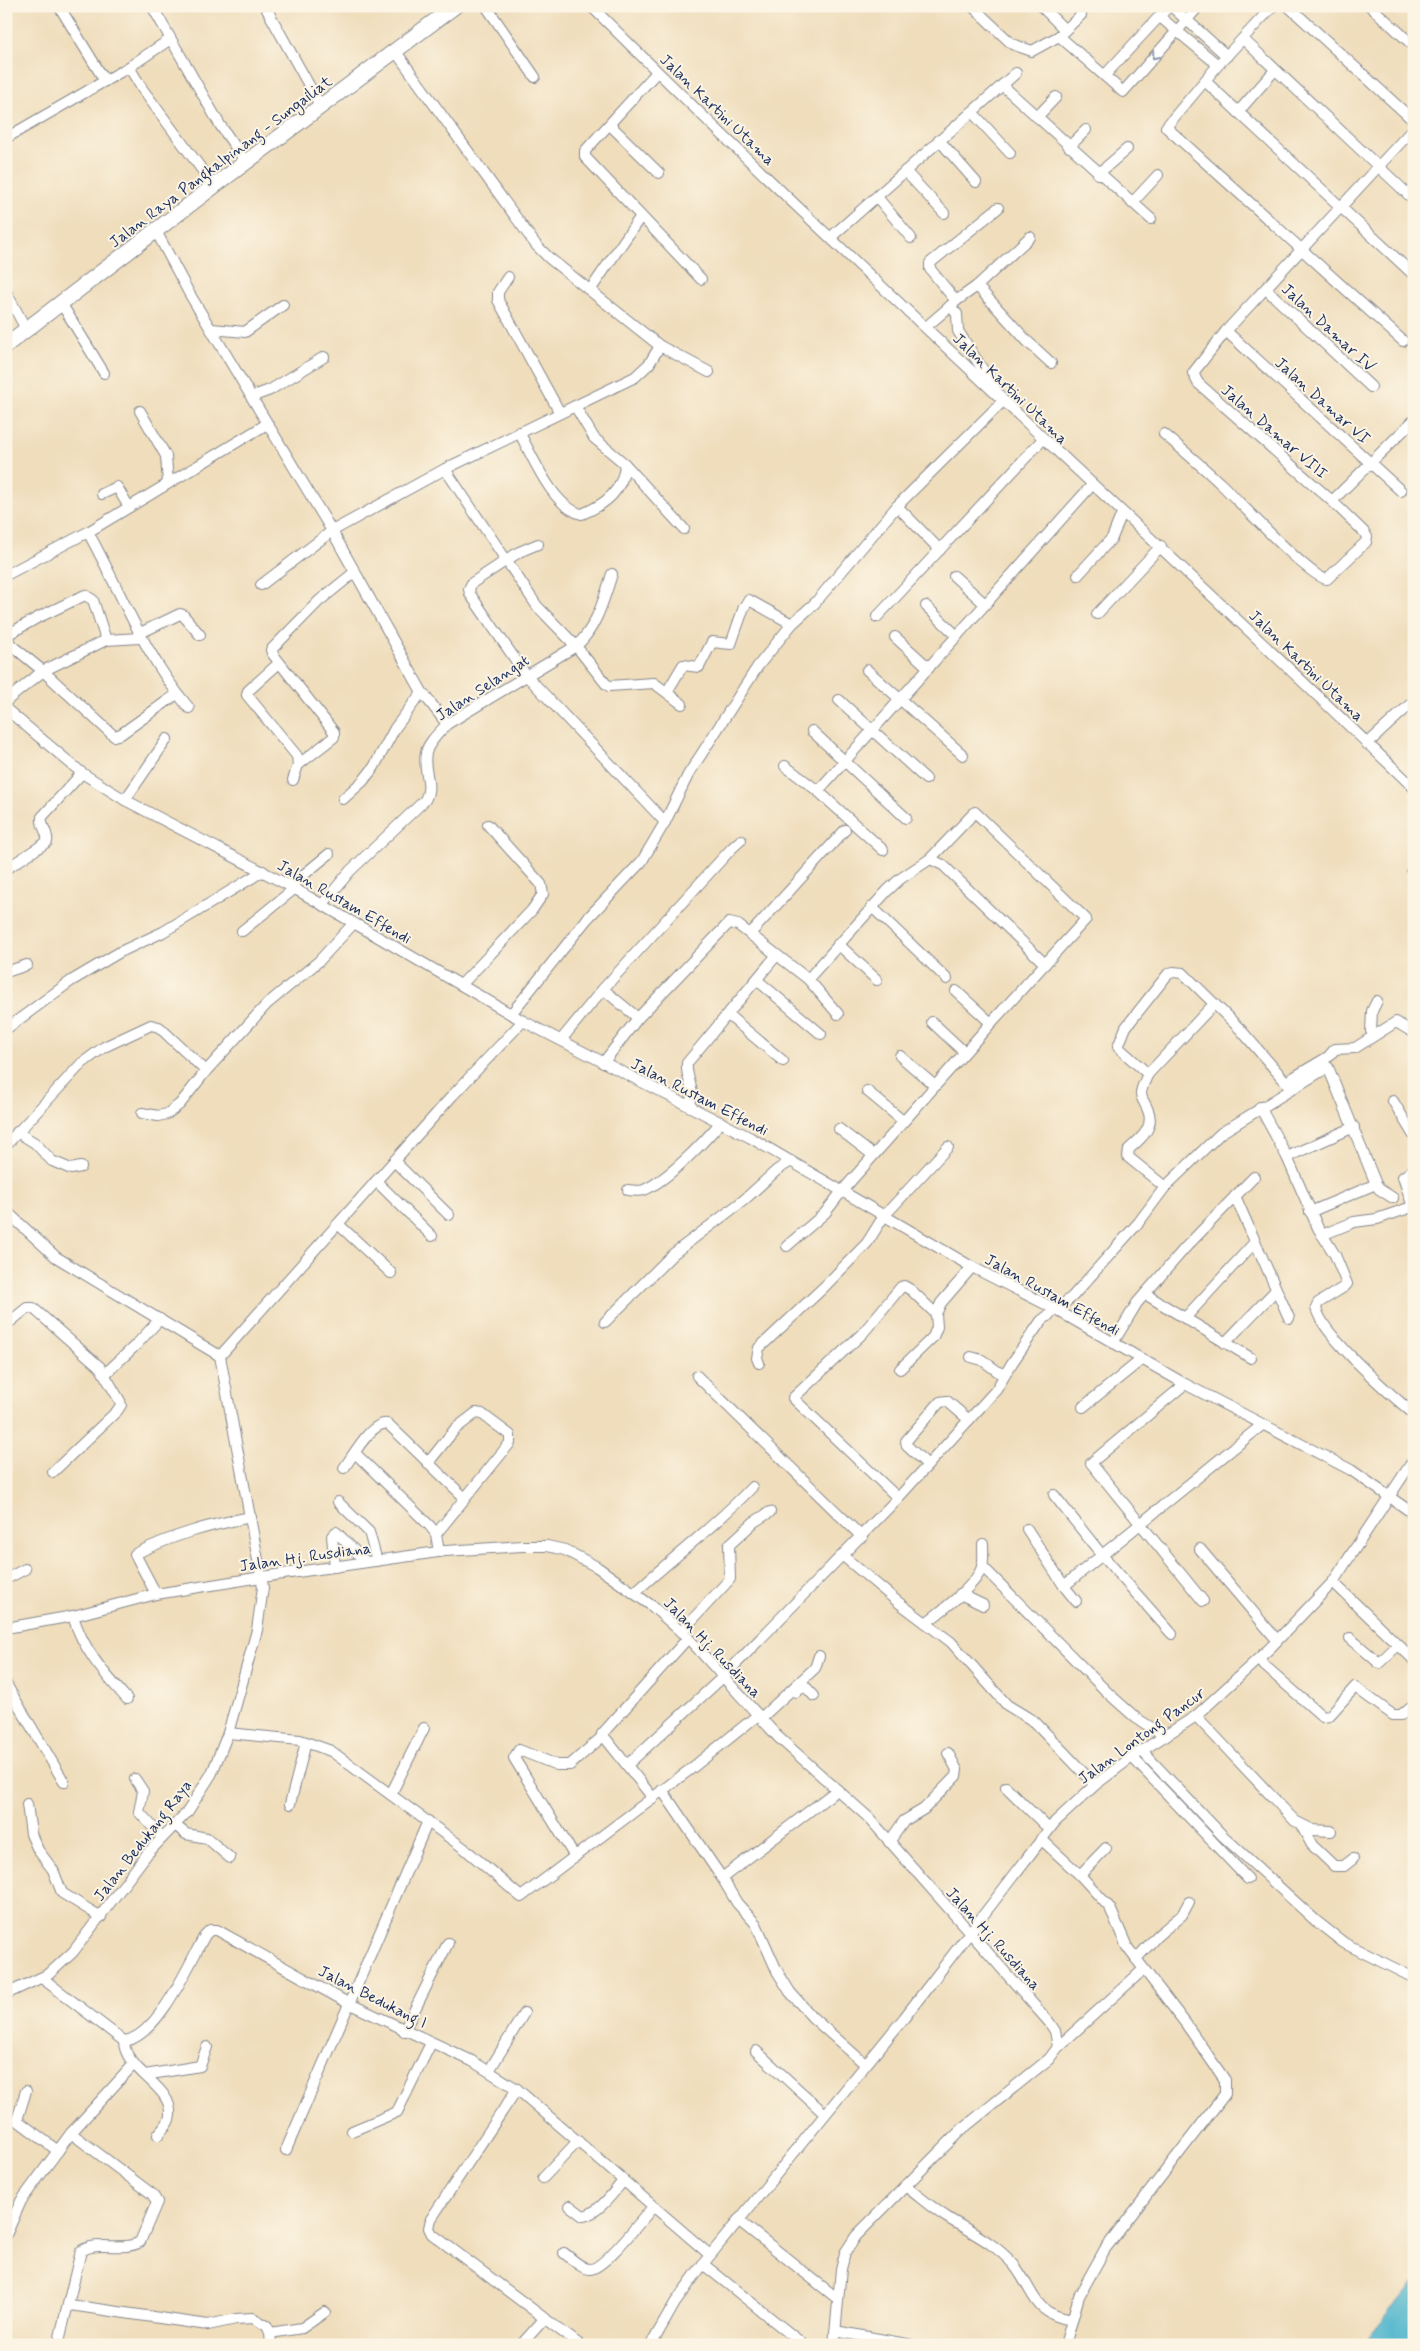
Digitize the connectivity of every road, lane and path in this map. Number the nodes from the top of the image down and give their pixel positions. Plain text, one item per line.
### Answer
1 (59, 6) edge
2 (152, 6) edge
3 (265, 6) edge
4 (455, 6) edge
5 (486, 6) edge
6 (590, 6) edge
7 (972, 6) edge
8 (1041, 6) edge
9 (1170, 6) edge
10 (1199, 6) edge
11 (1272, 6) edge
12 (1288, 6) edge
13 (1370, 6) edge
14 (1081, 15) dead end
15 (1160, 17) junction
16 (1187, 20) junction
17 (1178, 30) junction
18 (1062, 33) junction
19 (1243, 39) junction
20 (169, 40) junction
21 (1414, 46) edge
22 (396, 52) junction
23 (1227, 56) junction
24 (1218, 65) junction
25 (129, 66) junction
26 (1275, 70) junction
27 (657, 72) junction
28 (1016, 73) dead end
29 (1105, 75) junction
30 (535, 77) dead end
31 (105, 81) junction
32 (1206, 82) junction
33 (1002, 85) junction
34 (1056, 97) dead end
35 (321, 107) junction
36 (972, 112) junction
37 (1238, 112) junction
38 (1037, 117) junction
39 (1414, 122) edge
40 (610, 125) junction
41 (1414, 128) edge
42 (1086, 130) dead end
43 (6, 138) edge
44 (939, 140) junction
45 (1069, 147) junction
46 (1127, 149) dead end
47 (1010, 154) dead end
48 (246, 162) junction
49 (1377, 168) junction
50 (905, 171) junction
51 (659, 173) dead end
52 (1098, 174) junction
53 (1158, 175) dead end
54 (976, 182) dead end
55 (214, 186) junction
56 (876, 197) junction
57 (1414, 200) edge
58 (1132, 203) junction
59 (998, 208) dead end
60 (1341, 208) junction
61 (944, 213) dead end
62 (641, 216) junction
63 (1151, 219) dead end
64 (156, 230) junction
65 (831, 237) junction
66 (1030, 237) dead end
67 (911, 238) dead end
68 (1302, 250) junction
69 (1414, 275) edge
70 (508, 277) dead end
71 (701, 278) dead end
72 (977, 286) junction
73 (591, 289) junction
74 (1266, 289) junction
75 (6, 292) edge
76 (61, 303) junction
77 (953, 303) junction
78 (283, 305) dead end
79 (926, 327) junction
80 (26, 329) junction
81 (212, 329) junction
82 (1226, 331) junction
83 (1403, 341) dead end
84 (6, 345) edge
85 (660, 346) junction
86 (324, 357) dead end
87 (1051, 363) dead end
88 (104, 372) dead end
89 (709, 372) dead end
90 (1371, 387) dead end
91 (251, 397) junction
92 (1003, 401) junction
93 (575, 406) junction
94 (140, 411) dead end
95 (560, 413) junction
96 (1414, 420) edge
97 (267, 424) junction
98 (519, 432) junction
99 (1164, 434) dead end
100 (1043, 439) junction
101 (1369, 462) junction
102 (625, 464) junction
103 (444, 468) junction
104 (168, 483) junction
105 (1092, 485) junction
106 (1401, 491) dead end
107 (102, 494) dead end
108 (1332, 501) junction
109 (897, 506) junction
110 (129, 507) junction
111 (1122, 513) junction
112 (684, 529) dead end
113 (332, 530) junction
114 (88, 532) junction
115 (538, 544) dead end
116 (1160, 546) junction
117 (940, 550) junction
118 (506, 560) junction
119 (355, 572) junction
120 (612, 574) dead end
121 (6, 575) edge
122 (954, 576) dead end
123 (1078, 576) dead end
124 (261, 585) dead end
125 (985, 604) junction
126 (926, 606) dead end
127 (1097, 614) dead end
128 (877, 617) dead end
129 (792, 624) junction
130 (200, 635) dead end
131 (139, 636) junction
132 (895, 636) dead end
133 (957, 636) junction
134 (106, 640) junction
135 (576, 646) junction
136 (280, 663) junction
137 (929, 668) junction
138 (867, 670) dead end
139 (43, 671) junction
140 (526, 675) junction
141 (422, 692) junction
142 (667, 692) junction
143 (177, 694) junction
144 (900, 699) junction
145 (839, 700) dead end
146 (6, 701) edge
147 (1414, 701) edge
148 (682, 704) dead end
149 (189, 708) dead end
150 (6, 709) edge
151 (447, 724) junction
152 (872, 730) junction
153 (812, 731) dead end
154 (167, 739) dead end
155 (1368, 744) junction
156 (963, 755) dead end
157 (844, 761) junction
158 (298, 765) junction
159 (785, 766) dead end
160 (82, 773) junction
161 (926, 779) dead end
162 (293, 780) dead end
163 (1414, 788) edge
164 (818, 791) junction
165 (342, 799) dead end
166 (125, 800) junction
167 (906, 818) dead end
168 (665, 822) junction
169 (488, 825) dead end
170 (845, 830) dead end
171 (741, 840) dead end
172 (883, 850) dead end
173 (329, 854) dead end
174 (930, 859) junction
175 (6, 869) edge
176 (263, 872) junction
177 (292, 888) junction
178 (322, 905) junction
179 (872, 907) junction
180 (353, 924) junction
181 (242, 930) dead end
182 (750, 934) junction
183 (838, 944) junction
184 (776, 956) junction
185 (1045, 964) junction
186 (28, 965) dead end
187 (6, 972) edge
188 (808, 979) junction
189 (947, 979) dead end
190 (757, 980) junction
191 (877, 980) dead end
192 (462, 984) junction
193 (603, 989) junction
194 (956, 991) dead end
195 (1377, 1001) dead end
196 (1214, 1004) junction
197 (511, 1014) junction
198 (838, 1014) dead end
199 (728, 1015) junction
200 (638, 1018) junction
201 (523, 1021) junction
202 (932, 1022) dead end
203 (991, 1023) junction
204 (7, 1027) edge
205 (1414, 1033) edge
206 (822, 1034) dead end
207 (1374, 1034) junction
208 (561, 1040) junction
209 (964, 1052) junction
210 (900, 1056) dead end
211 (783, 1061) dead end
212 (603, 1063) junction
213 (206, 1070) junction
214 (1148, 1074) junction
215 (1289, 1085) junction
216 (935, 1086) junction
217 (866, 1091) dead end
218 (1392, 1102) dead end
219 (689, 1106) junction
220 (1260, 1108) junction
221 (142, 1113) dead end
222 (903, 1121) junction
223 (722, 1122) junction
224 (1411, 1122) edge
225 (1354, 1127) junction
226 (839, 1129) dead end
227 (17, 1132) junction
228 (1414, 1136) edge
229 (6, 1145) edge
230 (948, 1147) dead end
231 (873, 1156) junction
232 (1287, 1157) junction
233 (394, 1161) junction
234 (792, 1161) junction
235 (81, 1168) dead end
236 (1414, 1172) edge
237 (1254, 1176) dead end
238 (376, 1182) junction
239 (1376, 1184) junction
240 (1165, 1187) junction
241 (628, 1190) dead end
242 (842, 1191) junction
243 (1235, 1196) junction
244 (1393, 1198) dead end
245 (6, 1211) edge
246 (1310, 1212) junction
247 (449, 1215) dead end
248 (884, 1216) junction
249 (338, 1224) junction
250 (1322, 1235) junction
251 (432, 1236) dead end
252 (1255, 1242) junction
253 (787, 1246) dead end
254 (972, 1267) junction
255 (391, 1274) dead end
256 (1276, 1290) junction
257 (1145, 1294) junction
258 (1055, 1309) junction
259 (936, 1314) junction
260 (1185, 1318) junction
261 (1289, 1318) dead end
262 (160, 1319) junction
263 (605, 1322) dead end
264 (6, 1325) edge
265 (1113, 1343) junction
266 (1225, 1343) junction
267 (220, 1356) junction
268 (971, 1357) dead end
269 (1251, 1358) dead end
270 (1141, 1360) junction
271 (759, 1363) dead end
272 (900, 1369) dead end
273 (105, 1374) junction
274 (697, 1376) dead end
275 (1004, 1376) junction
276 (1185, 1384) junction
277 (1083, 1407) dead end
278 (1414, 1414) edge
279 (969, 1420) junction
280 (1262, 1424) junction
281 (355, 1453) junction
282 (1414, 1459) edge
283 (428, 1463) junction
284 (928, 1464) junction
285 (344, 1468) dead end
286 (53, 1472) dead end
287 (752, 1487) dead end
288 (1054, 1495) dead end
289 (1389, 1495) junction
290 (465, 1498) junction
291 (896, 1500) junction
292 (338, 1502) dead end
293 (770, 1512) dead end
294 (1414, 1514) edge
295 (251, 1517) junction
296 (1140, 1524) junction
297 (1027, 1529) dead end
298 (436, 1534) junction
299 (862, 1536) junction
300 (983, 1544) dead end
301 (1200, 1549) dead end
302 (439, 1552) junction
303 (1102, 1555) junction
304 (842, 1556) junction
305 (371, 1562) junction
306 (335, 1567) junction
307 (25, 1569) dead end
308 (978, 1573) junction
309 (262, 1577) junction
310 (6, 1579) edge
311 (1332, 1582) junction
312 (1064, 1586) junction
313 (634, 1593) junction
314 (156, 1594) junction
315 (960, 1594) junction
316 (1076, 1601) dead end
317 (1203, 1601) dead end
318 (983, 1605) dead end
319 (73, 1616) junction
320 (926, 1623) junction
321 (6, 1628) edge
322 (1172, 1634) dead end
323 (685, 1635) junction
324 (1350, 1638) dead end
325 (1277, 1640) junction
326 (1398, 1645) junction
327 (819, 1656) dead end
328 (1258, 1660) junction
329 (1414, 1660) edge
330 (724, 1676) junction
331 (6, 1684) edge
332 (814, 1696) dead end
333 (128, 1699) dead end
334 (1414, 1704) edge
335 (1196, 1716) junction
336 (761, 1718) junction
337 (424, 1728) dead end
338 (228, 1733) junction
339 (602, 1737) junction
340 (1163, 1738) junction
341 (306, 1742) junction
342 (1144, 1750) junction
343 (948, 1753) dead end
344 (1132, 1757) junction
345 (627, 1764) junction
346 (135, 1779) dead end
347 (64, 1782) dead end
348 (1095, 1785) junction
349 (1006, 1787) dead end
350 (662, 1790) junction
351 (837, 1790) junction
352 (391, 1794) junction
353 (653, 1798) junction
354 (27, 1804) dead end
355 (290, 1804) dead end
356 (428, 1821) junction
357 (175, 1825) junction
358 (1301, 1825) junction
359 (1049, 1830) junction
360 (1331, 1831) dead end
361 (162, 1837) junction
362 (1041, 1839) junction
363 (889, 1842) junction
364 (1106, 1848) dead end
365 (574, 1857) junction
366 (230, 1858) dead end
367 (1353, 1859) dead end
368 (1080, 1875) junction
369 (722, 1878) junction
370 (1248, 1879) dead end
371 (1189, 1902) dead end
372 (100, 1917) junction
373 (969, 1932) junction
374 (448, 1943) dead end
375 (1136, 1959) junction
376 (1144, 1968) junction
377 (42, 1978) junction
378 (1414, 1978) edge
379 (6, 1994) edge
380 (348, 2002) junction
381 (524, 2013) dead end
382 (404, 2031) junction
383 (124, 2041) junction
384 (431, 2043) junction
385 (208, 2047) dead end
386 (1058, 2047) junction
387 (756, 2051) dead end
388 (134, 2064) junction
389 (865, 2064) junction
390 (489, 2071) junction
391 (145, 2075) junction
392 (517, 2089) junction
393 (26, 2091) dead end
394 (825, 2114) junction
395 (352, 2131) dead end
396 (71, 2133) junction
397 (158, 2135) dead end
398 (578, 2141) junction
399 (286, 2150) dead end
400 (58, 2151) junction
401 (543, 2178) dead end
402 (623, 2181) junction
403 (905, 2186) junction
404 (570, 2206) dead end
405 (653, 2208) junction
406 (738, 2220) junction
407 (6, 2234) edge
408 (564, 2253) dead end
409 (710, 2255) junction
410 (703, 2264) junction
411 (838, 2299) junction
412 (70, 2305) junction
413 (325, 2312) dead end
414 (545, 2318) junction
415 (1072, 2320) junction
416 (833, 2340) edge
417 (273, 2341) edge
418 (58, 2345) edge
419 (522, 2345) edge
420 (580, 2345) edge
421 (651, 2345) edge
422 (804, 2345) edge
423 (912, 2345) edge
424 (1065, 2345) edge

1 - 31 street
2 - 20 street
3 - 35 street
4 - 22 highway, Jalan Raya Pangkalpinang - Sungailiat
5 - 30 street
6 - 27 street, Jalan Kartini Utama
7 - 18 street
8 - 18 street
9 - 15 street
9 - 16 street
10 - 16 street
11 - 19 street
12 - 39 street
13 - 21 street
14 - 18 street
15 - 17 street
15 - 29 street
16 - 17 street
16 - 23 street
17 - 24 street
17 -> 29 street
18 - 29 street
19 - 23 street
19 - 26 street
20 - 25 street
20 - 48 street
22 - 35 highway, Jalan Raya Pangkalpinang - Sungailiat
22 - 73 street
23 - 24 street
24 - 32 street
25 - 31 street
25 - 55 street
26 - 37 street
26 - 49 street
27 - 40 street
27 - 65 street, Jalan Kartini Utama
28 - 33 street
31 - 43 street
32 - 37 street
32 - 68 street
33 - 36 street
33 - 38 street
34 - 38 street
35 - 48 highway, Jalan Raya Pangkalpinang - Sungailiat
36 - 44 street
36 - 47 street
37 - 60 street
38 - 45 street
40 - 51 street
40 - 62 street
41 - 49 street
42 - 45 street
44 - 50 street
44 - 54 street
45 - 52 street
46 - 52 street
48 - 55 highway, Jalan Raya Pangkalpinang - Sungailiat
49 - 57 street
49 - 60 street
50 - 56 street
50 - 61 street
52 - 58 street
53 - 58 street
55 - 64 highway, Jalan Raya Pangkalpinang - Sungailiat
56 - 65 street
56 - 67 street
58 - 63 street
59 - 77 street
60 - 68 street
60 - 69 street
62 - 71 street
62 - 73 street
64 - 76 highway, Jalan Raya Pangkalpinang - Sungailiat
64 - 81 street
65 - 79 street, Jalan Kartini Utama
66 - 72 street
68 - 74 street
68 - 83 street
70 - 95 street
72 - 77 street
72 - 87 street
73 - 85 street
74 - 82 street
74 - 90 street, Jalan Damar IV
75 - 80 street
76 - 80 highway, Jalan Raya Pangkalpinang - Sungailiat
76 - 88 street
77 - 79 street
77 - 92 street
78 - 81 street
79 - 92 street, Jalan Kartini Utama
80 - 84 highway, Jalan Raya Pangkalpinang - Sungailiat
81 - 91 street
82 - 101 street, Jalan Damar VI
82 - 108 street, Jalan Damar VIII
85 - 89 street
85 - 93 street
86 - 91 street
91 - 97 street
92 - 100 street, Jalan Kartini Utama
92 - 109 street
93 - 95 street
93 - 102 street
94 - 104 street
95 - 98 street
96 - 101 street
97 - 104 street
97 - 113 street
98 - 102 street
98 - 103 street
99 - 108 street, Jalan Damar VIII
100 - 105 street, Jalan Kartini Utama
100 - 117 street
101 - 106 street, Jalan Damar VI
101 - 108 street
102 - 112 street
103 - 113 street
103 - 118 street
104 - 110 street
105 - 111 street, Jalan Kartini Utama
105 - 125 street
107 - 110 street
109 - 117 street
109 - 129 street
110 - 114 street
111 - 116 street, Jalan Kartini Utama
111 - 123 street
113 - 119 street
113 - 124 street
114 - 121 street
114 - 131 street
115 - 118 street
116 - 127 street
116 - 155 street, Jalan Kartini Utama
117 - 128 street
118 - 135 street
118 - 140 street
119 - 136 street
119 - 141 street
120 - 135 street
122 - 125 street
125 - 133 street
126 - 133 street
129 - 142 street
129 - 168 street
130 - 131 street
131 - 134 street
131 - 143 street
132 - 137 street
133 - 137 street
134 - 139 street
134 - 139 street
135 - 140 street, Jalan Selangat
135 - 142 street
136 - 158 street
136 - 158 street
137 - 144 street
138 - 144 street
139 - 143 street
139 - 146 street
140 - 151 street, Jalan Selangat
140 - 168 street
141 - 151 street
141 - 165 street
142 - 148 street
143 - 149 street
144 - 152 street
144 - 156 street
145 - 152 street
147 - 155 street
150 - 160 street, Jalan Rustam Effendi
151 - 178 street, Jalan Selangat
152 - 157 street
152 - 161 street
153 - 157 street
154 - 166 street
155 - 163 street, Jalan Kartini Utama
157 - 164 street
157 - 167 street
158 - 162 street
159 - 164 street
160 - 166 street, Jalan Rustam Effendi
160 - 175 street
164 - 172 street
166 - 176 street, Jalan Rustam Effendi
168 - 197 street
169 - 192 street
170 - 182 street
171 - 193 street
173 - 177 street
174 - 179 street
174 - 185 street
174 - 185 street
176 - 177 street, Jalan Rustam Effendi
176 - 204 street
177 - 178 street, Jalan Rustam Effendi
177 - 181 street
178 - 180 street, Jalan Rustam Effendi
179 - 183 street
179 - 189 street
180 - 192 street, Jalan Rustam Effendi
180 - 213 street
182 - 184 street
182 - 200 street
183 - 188 street
183 - 191 street
184 - 188 street
184 - 190 street
185 - 203 street
186 - 187 street
188 - 198 street
190 - 199 street
190 - 206 street
192 - 197 street, Jalan Rustam Effendi
193 - 200 street
193 - 208 street
194 - 203 street
195 - 207 street
196 - 214 street
196 - 214 street
196 - 215 street
197 - 201 street, Jalan Rustam Effendi
199 - 211 street
199 - 219 street
200 - 212 street
201 - 208 street, Jalan Rustam Effendi
201 - 233 street
202 - 209 street
203 - 209 street
205 - 207 street
207 - 215 street
208 - 212 street, Jalan Rustam Effendi
209 - 216 street
210 - 216 street
212 - 219 street, Jalan Rustam Effendi
213 - 221 street
213 - 227 street
214 - 240 street
215 - 220 street
215 - 225 street
216 - 222 street
217 - 222 street
218 - 224 street
219 - 223 street, Jalan Rustam Effendi
220 - 232 street
220 - 240 street
222 - 231 street
223 - 234 street, Jalan Rustam Effendi
223 - 241 street
224 - 228 street
225 - 232 street
225 - 239 street
226 - 231 street
227 - 229 street
227 - 235 street
230 - 248 street
231 - 242 street
232 - 246 street
233 - 238 street
233 - 247 street
234 - 242 street, Jalan Rustam Effendi
234 - 263 street
236 - 250 street
237 - 243 street
238 - 249 street
238 - 251 street
239 - 244 street
239 - 246 street
240 - 258 street
242 - 248 street, Jalan Rustam Effendi
242 - 253 street
243 - 252 street
243 - 257 street
245 - 262 street
246 - 250 street
248 - 254 street, Jalan Rustam Effendi
248 - 271 street
249 - 255 street
249 - 267 street
250 - 278 street
252 - 256 street
252 - 260 street
254 - 258 street, Jalan Rustam Effendi
254 - 259 street
256 - 261 street
256 - 266 street
257 - 260 street
257 - 265 street
258 - 265 street, Jalan Rustam Effendi
258 - 275 street
259 - 272 street
259 - 291 street
260 - 266 street
262 - 267 street
262 - 273 street
264 - 273 street
265 - 270 street, Jalan Rustam Effendi
266 - 269 street
267 - 295 street, Jalan Bedukang Raya
268 - 275 street
270 - 276 street, Jalan Rustam Effendi
270 - 277 street
273 - 286 street
274 - 299 street
275 - 279 street
276 - 280 street, Jalan Rustam Effendi
276 - 296 street
279 - 284 street
279 - 284 street
280 - 289 street, Jalan Rustam Effendi
280 - 296 street
281 - 283 street
281 - 285 street
281 - 298 street
282 - 289 street, Jalan Lontong Pancur
283 - 290 street
283 - 290 street
284 - 291 street
287 - 313 street
288 - 303 street
289 - 294 street, Jalan Rustam Effendi
289 - 311 street, Jalan Lontong Pancur
290 - 298 street
291 - 299 street
292 - 305 street
293 - 323 street
295 - 309 street, Jalan Bedukang Raya
295 - 314 street
296 - 303 street
296 - 317 street
297 - 312 street
298 - 302 street
299 - 304 street
300 - 308 street
301 - 325 street
302 - 305 street, Jalan Hj. Rusdiana
302 - 313 street, Jalan Hj. Rusdiana
303 - 312 street
303 - 322 street
304 - 320 street
304 - 330 street
305 - 306 street, Jalan Hj. Rusdiana
305 - 306 street
306 - 309 street, Jalan Hj. Rusdiana
307 - 310 street
308 - 315 street
308 - 340 street
309 - 314 street, Jalan Hj. Rusdiana
309 - 338 street, Jalan Bedukang Raya
311 - 325 street, Jalan Lontong Pancur
311 - 326 street
312 - 316 street
313 - 323 street, Jalan Hj. Rusdiana
314 - 319 street, Jalan Hj. Rusdiana
315 - 318 street
315 - 320 street
319 - 321 street, Jalan Hj. Rusdiana
319 - 333 street
320 - 348 street
323 - 330 street, Jalan Hj. Rusdiana
323 - 339 street
324 - 326 street
325 - 328 street, Jalan Lontong Pancur
326 - 329 street
327 - 336 street
328 - 334 street
328 - 335 street, Jalan Lontong Pancur
330 - 336 street, Jalan Hj. Rusdiana
330 - 345 street
331 - 347 street
332 - 336 street
335 - 340 street, Jalan Lontong Pancur
335 - 358 street
336 - 350 street
336 - 351 street, Jalan Hj. Rusdiana
337 - 352 street
338 - 341 street
338 - 357 street, Jalan Bedukang Raya
339 - 345 street
339 - 365 street
340 - 342 street, Jalan Lontong Pancur
341 - 352 street
341 - 355 street
342 - 344 street, Jalan Lontong Pancur
342 - 378 street
343 - 363 street
344 - 348 street, Jalan Lontong Pancur
344 - 370 street
345 - 353 street
346 - 361 street
348 - 359 street, Jalan Lontong Pancur
349 - 359 street
350 - 353 street
350 - 369 street
351 - 363 street, Jalan Hj. Rusdiana
351 - 369 street
352 - 356 street
353 - 365 street
354 - 372 street
356 - 365 street
356 - 380 street
357 - 361 street, Jalan Bedukang Raya
357 - 366 street
358 - 360 street
358 - 367 street
359 - 362 street, Jalan Lontong Pancur
361 - 372 street, Jalan Bedukang Raya
362 - 368 street
362 - 373 street, Jalan Lontong Pancur
363 - 373 street, Jalan Hj. Rusdiana
364 - 368 street
368 - 375 street
369 - 389 street
371 - 375 street
372 - 377 street, Jalan Bedukang Raya
373 - 386 street, Jalan Hj. Rusdiana
373 - 389 street, Jalan Lontong Pancur
374 - 382 street
375 - 376 street
376 - 386 street
376 - 415 street
377 - 379 street, Jalan Bedukang Raya
377 - 383 street
380 - 382 street, Jalan Bedukang I
380 - 383 street, Jalan Bedukang I
380 - 399 street
381 - 390 street
382 - 384 street, Jalan Bedukang I
383 - 388 street
384 - 390 street, Jalan Bedukang I
384 - 395 street
385 - 391 street
386 - 403 street
387 - 394 street
388 - 391 street
388 - 396 street
389 - 394 street, Jalan Lontong Pancur
390 - 392 street, Jalan Bedukang I
391 - 397 street
392 - 398 street, Jalan Bedukang I
392 - 414 street
393 - 400 street
394 - 406 street, Jalan Lontong Pancur
396 - 400 street
396 - 412 street
398 - 401 street
398 - 402 street, Jalan Bedukang I
400 - 407 street
402 - 404 street
402 - 405 street, Jalan Bedukang I
403 - 411 street
403 - 415 street
405 - 408 street
405 - 409 street, Jalan Bedukang I
406 - 409 street, Jalan Lontong Pancur
406 - 411 street
409 - 410 street, Jalan Lontong Pancur
410 - 421 street, Jalan Lontong Pancur
410 - 422 street
411 - 416 street
412 - 417 street
412 - 418 street
413 - 417 street
414 - 419 street
414 - 420 street
415 - 424 street
416 - 423 street

